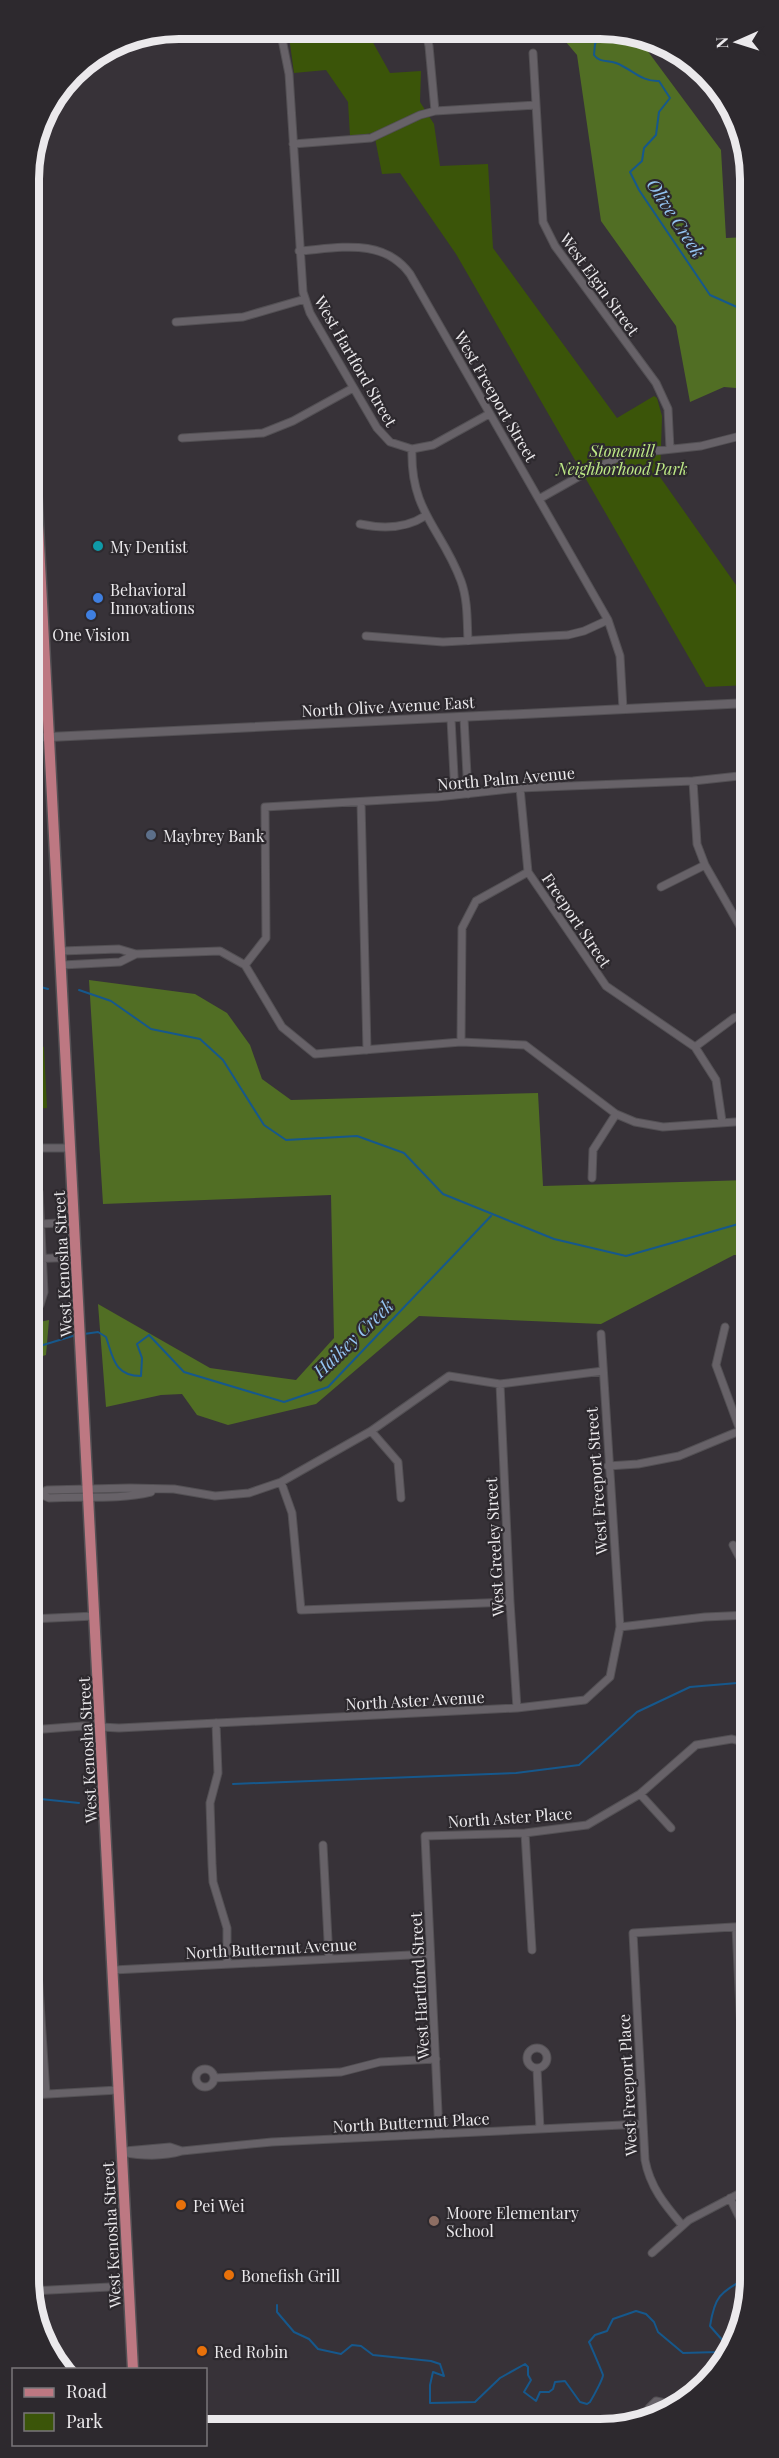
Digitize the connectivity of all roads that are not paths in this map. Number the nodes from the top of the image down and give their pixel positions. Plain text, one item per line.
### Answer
1 (282, 39) edge
2 (427, 39) edge
3 (533, 53) dead end
4 (536, 105) junction
5 (435, 111) junction
6 (294, 144) junction
7 (299, 251) junction
8 (305, 300) junction
9 (176, 322) dead end
10 (353, 388) junction
11 (489, 414) junction
12 (740, 436) edge
13 (182, 438) dead end
14 (412, 449) junction
15 (670, 449) junction
16 (540, 499) junction
17 (425, 516) junction
18 (360, 524) dead end
19 (39, 528) edge
20 (608, 620) junction
21 (366, 636) dead end
22 (468, 641) junction
23 (740, 703) edge
24 (623, 709) junction
25 (451, 718) junction
26 (464, 718) junction
27 (50, 737) junction
28 (39, 738) edge
29 (740, 777) edge
30 (693, 781) junction
31 (520, 788) junction
32 (468, 794) junction
33 (455, 795) junction
34 (361, 802) junction
35 (705, 865) junction
36 (528, 872) junction
37 (661, 887) dead end
38 (740, 926) edge
39 (62, 951) junction
40 (135, 954) junction
41 (245, 964) junction
42 (62, 966) junction
43 (740, 1016) edge
44 (461, 1042) junction
45 (695, 1047) junction
46 (367, 1050) junction
47 (616, 1114) junction
48 (740, 1121) edge
49 (722, 1122) junction
50 (39, 1148) edge
51 (71, 1148) junction
52 (592, 1178) dead end
53 (39, 1192) edge
54 (75, 1222) junction
55 (40, 1224) junction
56 (77, 1257) junction
57 (39, 1258) edge
58 (44, 1258) junction
59 (39, 1306) edge
60 (725, 1327) dead end
61 (601, 1334) dead end
62 (603, 1371) junction
63 (500, 1384) junction
64 (740, 1430) joint
65 (371, 1431) junction
66 (608, 1466) junction
67 (281, 1482) junction
68 (89, 1493) junction
69 (39, 1494) edge
70 (401, 1498) dead end
71 (733, 1545) dead end
72 (740, 1558) edge
73 (510, 1602) junction
74 (95, 1616) junction
75 (740, 1616) edge
76 (39, 1619) edge
77 (620, 1627) junction
78 (517, 1708) junction
79 (216, 1723) junction
80 (100, 1727) junction
81 (39, 1729) edge
82 (740, 1741) edge
83 (640, 1794) junction
84 (671, 1828) dead end
85 (525, 1833) junction
86 (425, 1836) joint
87 (322, 1845) dead end
88 (736, 1927) junction
89 (740, 1927) edge
90 (532, 1950) dead end
91 (430, 1954) junction
92 (329, 1959) junction
93 (228, 1964) junction
94 (113, 1970) junction
95 (740, 1982) edge
96 (39, 1987) edge
97 (436, 2059) junction
98 (537, 2069) dead end
99 (214, 2078) dead end
100 (118, 2090) junction
101 (39, 2094) edge
102 (46, 2094) junction
103 (643, 2124) junction
104 (540, 2129) junction
105 (439, 2134) junction
106 (122, 2152) junction
107 (740, 2193) edge
108 (730, 2198) junction
109 (740, 2218) edge
110 (682, 2225) junction
111 (652, 2253) dead end
112 (129, 2286) junction
113 (39, 2291) edge
114 (133, 2368) edge
115 (664, 2403) edge
116 (649, 2409) edge

1 - 6 street, West Hartford Street
2 - 5 street
3 - 4 street, West Elgin Street
4 - 5 street
4 - 15 street, West Elgin Street
5 - 6 street
6 - 7 street, West Hartford Street
7 - 8 street, West Hartford Street
7 - 11 street, West Freeport Street
8 - 9 street
8 - 10 street, West Hartford Street
10 - 13 street
10 - 14 street, West Hartford Street
11 - 14 street
11 - 16 street, West Freeport Street
12 - 15 street
14 - 17 street
15 - 16 street
16 - 20 street, West Freeport Street
17 - 18 street
17 - 22 street
19 - 27 main road, West Kenosha Street
20 - 22 street
20 - 24 street, West Freeport Street
21 - 22 street
23 - 24 street, North Olive Avenue East
24 - 26 street, North Olive Avenue East
25 - 26 street, North Olive Avenue East
25 - 27 street, North Olive Avenue East
25 - 33 street
26 - 32 street
27 - 28 street, North Olive Avenue East
27 - 39 main road, West Kenosha Street
29 - 30 street, North Palm Avenue
30 - 31 street, North Palm Avenue
30 - 35 street
31 - 32 street, North Palm Avenue
31 - 36 street, Freeport Street
32 - 33 street, North Palm Avenue
33 - 34 street, North Palm Avenue
34 - 41 street, North Palm Avenue
34 - 46 street
35 - 37 street
35 - 38 street
36 - 44 street
36 - 45 street, Freeport Street
39 - 40 street
39 - 42 main road, West Kenosha Street
40 - 41 street
40 - 42 street
41 - 46 street
42 - 51 main road, West Kenosha Street
43 - 45 street
44 - 46 street
44 - 47 street
45 - 49 street, Freeport Street
47 - 49 street
47 - 52 street
48 - 49 street
50 - 51 street
51 - 54 main road, West Kenosha Street
53 - 55 street
54 - 55 street
54 - 56 main road, West Kenosha Street
55 - 58 street
56 - 58 street
56 - 68 main road, West Kenosha Street
57 - 58 street
58 - 59 street
60 - 64 street
61 - 62 street, West Freeport Street
62 - 63 street
62 - 66 street, West Freeport Street
63 - 65 street
63 - 73 street, West Greeley Street
64 - 66 street
65 - 67 street
65 - 70 street
66 - 77 street, West Freeport Street
67 - 68 street
67 - 73 street
68 - 69 street
68 - 74 main road, West Kenosha Street
71 - 72 street
73 - 78 street, West Greeley Street
74 - 76 street
74 - 80 main road, West Kenosha Street
75 - 77 street
77 - 78 street, North Aster Avenue
78 - 79 street, North Aster Avenue
79 - 80 street, North Aster Avenue
79 - 93 street
80 - 81 street, North Aster Avenue
80 - 94 main road, West Kenosha Street
82 - 83 street, North Aster Place
83 - 84 street
83 - 85 street, North Aster Place
85 - 86 street, North Aster Place
85 - 90 street
86 - 91 street, West Hartford Street
87 - 92 street
88 - 89 street
88 - 95 street
88 - 103 street, West Freeport Place
91 - 92 street, North Butternut Avenue
91 - 97 street, West Hartford Street
92 - 93 street, North Butternut Avenue
93 - 94 street, North Butternut Avenue
94 - 100 main road, West Kenosha Street
96 - 102 street
97 - 99 street
97 - 105 street, West Hartford Street
98 - 104 street
100 - 102 street
100 - 106 main road, West Kenosha Street
101 - 102 street
103 - 104 street, North Butternut Place
103 - 110 street, West Freeport Place
104 - 105 street, North Butternut Place
105 - 106 street, North Butternut Place
106 - 112 main road, West Kenosha Street
107 - 108 street
108 - 109 street
108 - 110 street
110 - 111 street
112 - 113 street
112 - 114 main road, West Kenosha Street
115 - 116 street

